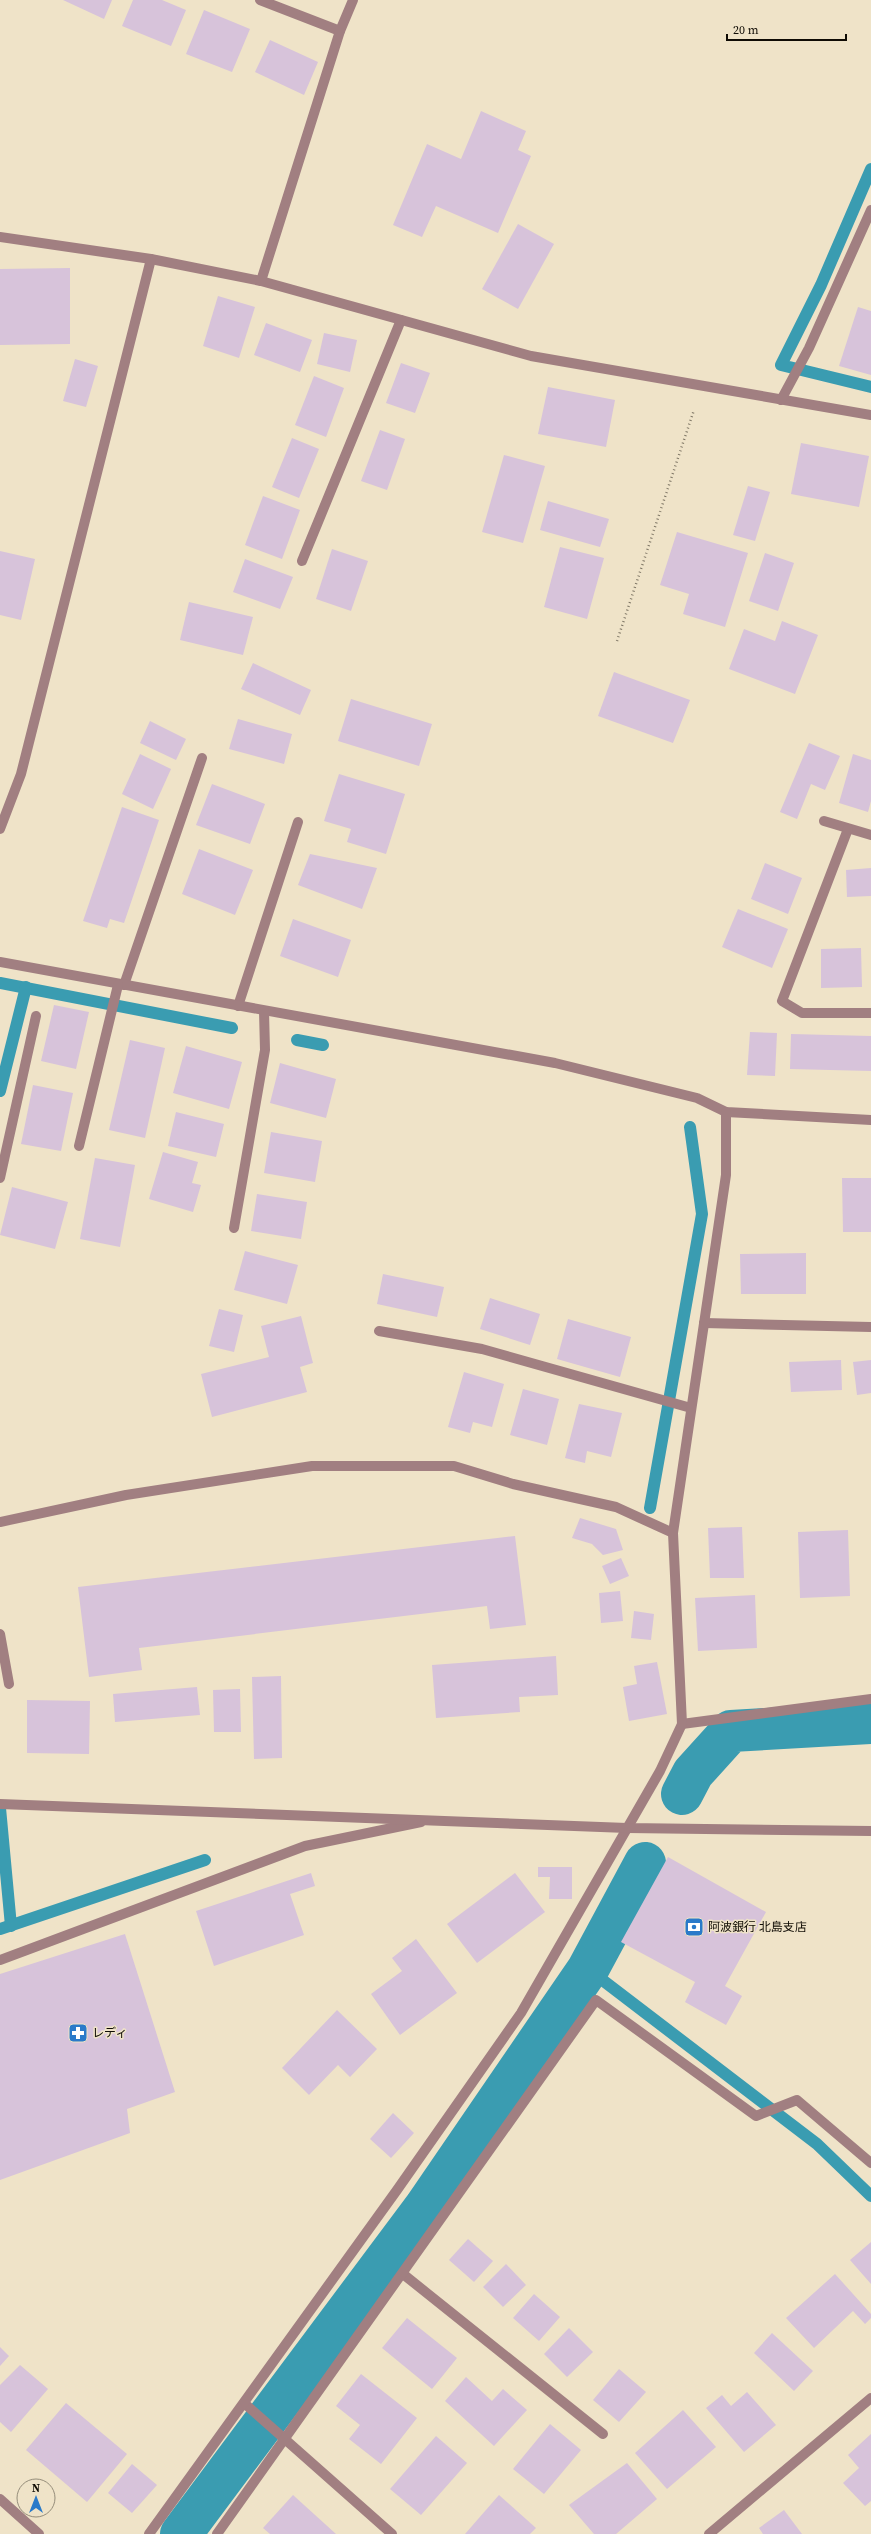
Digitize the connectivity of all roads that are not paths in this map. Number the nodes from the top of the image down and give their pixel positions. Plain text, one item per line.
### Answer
1 (260, 0) edge
2 (353, 0) edge
3 (340, 31) junction
4 (871, 210) edge
5 (0, 237) edge
6 (151, 259) junction
7 (261, 281) junction
8 (402, 320) junction
9 (781, 400) junction
10 (871, 415) edge
11 (302, 561) dead end
12 (202, 758) dead end
13 (824, 821) dead end
14 (298, 822) dead end
15 (0, 829) edge
16 (848, 829) junction
17 (871, 835) edge
18 (0, 962) edge
19 (120, 986) junction
20 (238, 1006) junction
21 (264, 1010) junction
22 (871, 1013) edge
23 (36, 1016) dead end
24 (726, 1112) junction
25 (871, 1120) edge
26 (79, 1146) dead end
27 (0, 1178) edge
28 (234, 1228) dead end
29 (704, 1323) junction
30 (871, 1327) edge
31 (379, 1331) dead end
32 (692, 1408) junction
33 (0, 1522) edge
34 (673, 1532) junction
35 (0, 1634) edge
36 (9, 1684) dead end
37 (871, 1699) edge
38 (682, 1724) junction
39 (0, 1804) edge
40 (433, 1820) junction
41 (627, 1828) junction
42 (871, 1831) edge
43 (0, 1960) edge
44 (871, 2163) edge
45 (403, 2274) junction
46 (871, 2398) edge
47 (244, 2403) junction
48 (603, 2434) dead end
49 (285, 2439) junction
50 (0, 2499) edge
51 (39, 2534) edge
52 (149, 2534) edge
53 (217, 2534) edge
54 (392, 2534) edge
55 (709, 2534) edge

1 - 3 street
2 - 3 street
3 - 7 street
4 - 9 street
5 - 6 street
6 - 7 street
6 - 15 street
7 - 8 street
8 - 9 street
8 - 11 street
9 - 10 street
12 - 19 street
13 - 16 street
14 - 20 street
16 - 17 street
16 - 22 street
18 - 19 street
19 - 20 street
19 - 26 street
20 - 21 street
21 - 24 street
21 - 28 street
23 - 27 street
24 - 25 street
24 - 29 street
29 - 30 street
29 - 32 street
31 - 32 street
32 - 34 street
33 - 34 street
34 - 38 street
35 - 36 street
37 - 38 street
38 - 41 street
39 - 40 street
40 - 41 street
40 - 43 street
41 - 42 street
41 - 47 street
44 - 45 street
45 - 48 street
45 - 49 street
46 - 55 street
47 - 49 street
47 - 52 street
49 - 53 street
49 - 54 street
50 - 51 street

